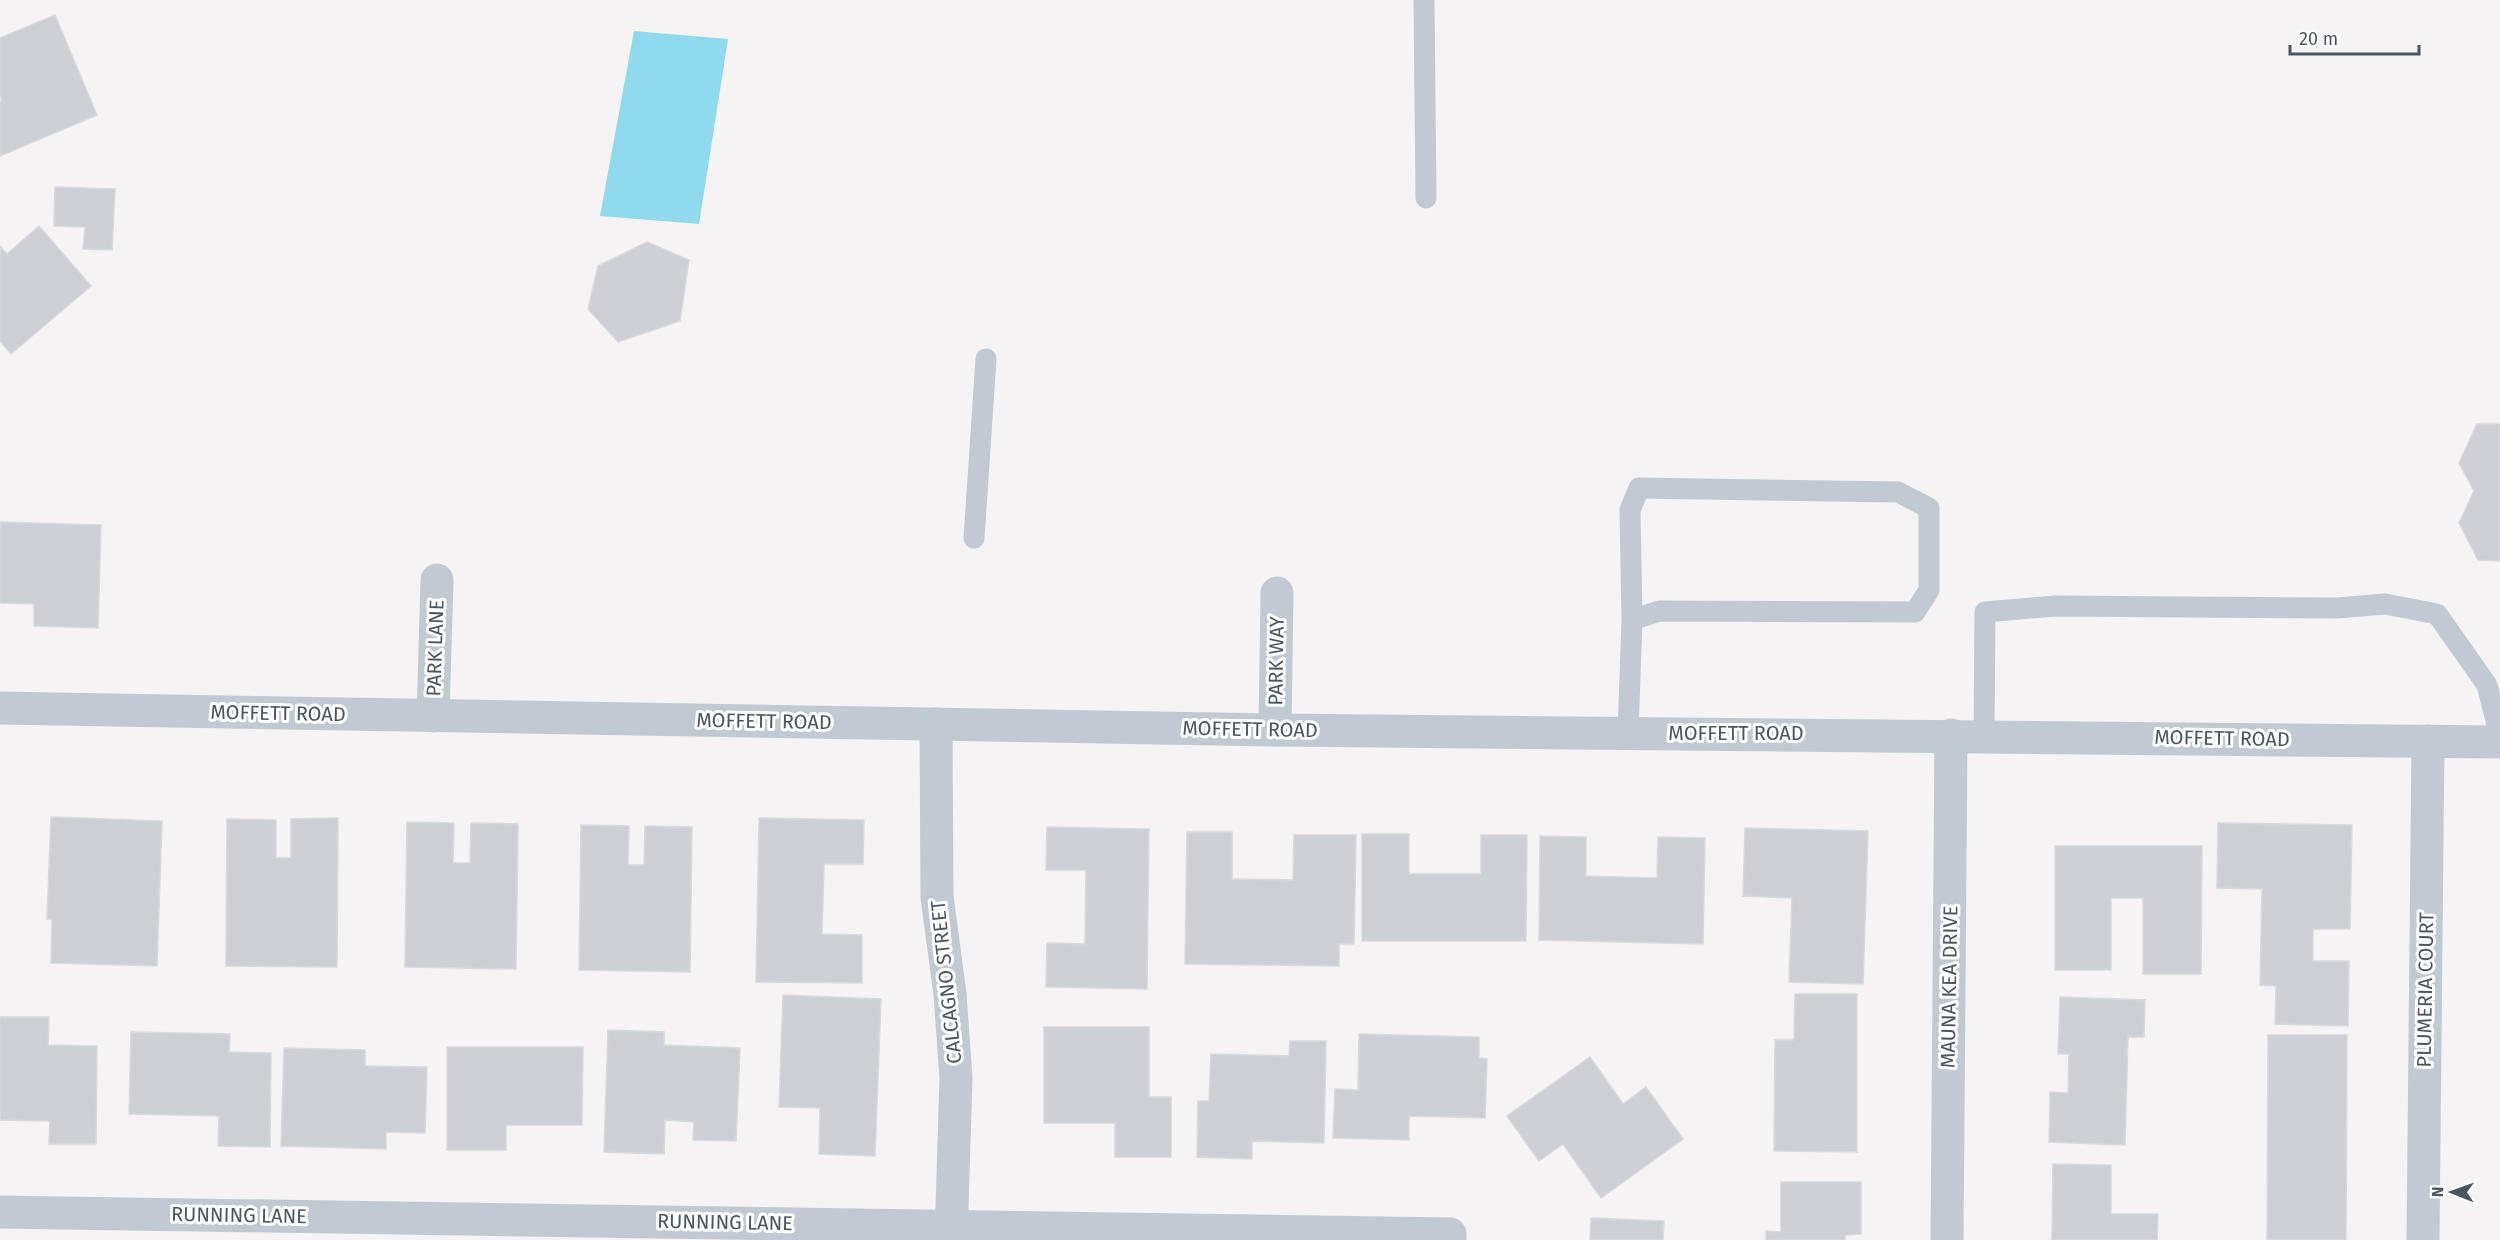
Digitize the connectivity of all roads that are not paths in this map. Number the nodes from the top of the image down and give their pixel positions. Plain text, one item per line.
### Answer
1 (1424, 0) edge
2 (1425, 198) dead end
3 (986, 359) dead end
4 (974, 538) dead end
5 (437, 580) dead end
6 (1277, 592) dead end
7 (1632, 620) junction
8 (0, 708) edge
9 (433, 716) junction
10 (936, 724) junction
11 (1275, 730) junction
12 (1628, 733) junction
13 (1951, 735) junction
14 (1984, 735) junction
15 (2500, 736) edge
16 (2428, 741) junction
17 (2500, 742) edge
18 (0, 1212) edge
19 (951, 1232) edge
20 (1450, 1237) edge
21 (1947, 1240) edge
22 (2423, 1240) edge

1 - 2 lane
3 - 4 lane
5 - 9 street, PARK LANE
6 - 11 street, PARK WAY
7 - 7 lane
7 - 12 lane
8 - 9 street, MOFFETT ROAD
9 - 10 street, MOFFETT ROAD
10 - 11 street, MOFFETT ROAD
10 - 19 street, CALCAGNO STREET
11 - 12 street, MOFFETT ROAD
12 - 13 street, MOFFETT ROAD
13 - 14 street, MOFFETT ROAD
13 - 21 street, MAUNA KEA DRIVE
14 - 15 lane
14 - 16 street, MOFFETT ROAD
16 - 17 street, MOFFETT ROAD
16 - 22 street, PLUMERIA COURT
18 - 19 street, RUNNING LANE
19 - 20 street, RUNNING LANE

